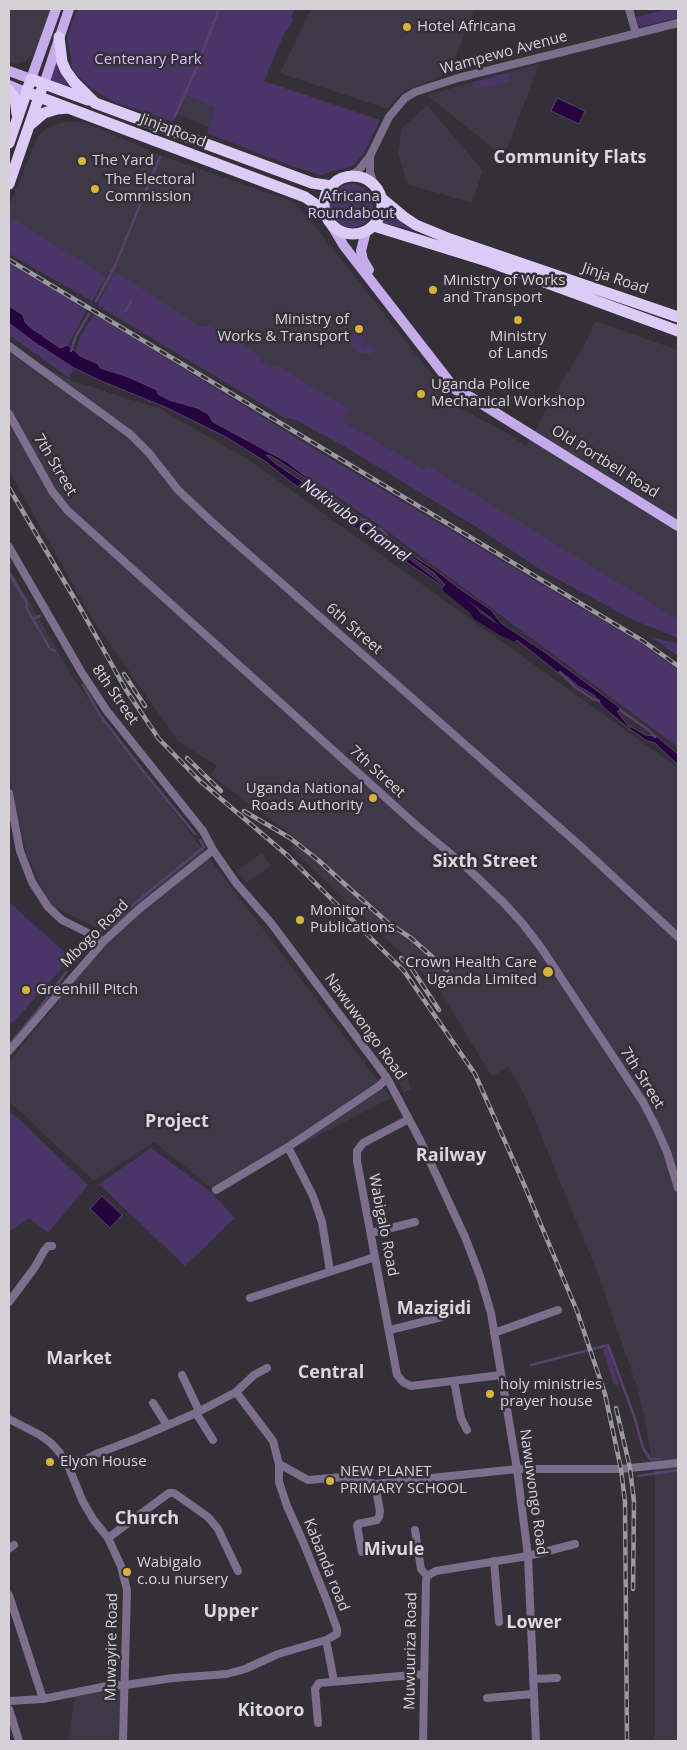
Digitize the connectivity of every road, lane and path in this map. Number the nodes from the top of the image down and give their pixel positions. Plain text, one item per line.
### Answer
1 (56, 9) edge
2 (69, 9) edge
3 (629, 9) edge
4 (678, 24) edge
5 (636, 34) junction
6 (59, 37) junction
7 (39, 55) junction
8 (9, 70) edge
9 (31, 79) junction
10 (44, 84) junction
11 (9, 85) edge
12 (9, 90) edge
13 (26, 92) junction
14 (40, 97) junction
15 (94, 103) junction
16 (72, 108) junction
17 (17, 118) junction
18 (30, 125) junction
19 (9, 143) edge
20 (370, 156) junction
21 (348, 177) junction
22 (9, 184) edge
23 (331, 186) junction
24 (374, 186) junction
25 (380, 197) junction
26 (324, 210) junction
27 (332, 226) junction
28 (370, 228) junction
29 (678, 317) edge
30 (678, 331) edge
31 (9, 346) edge
32 (464, 393) junction
33 (9, 414) edge
34 (678, 526) edge
35 (9, 547) edge
36 (9, 793) edge
37 (213, 850) junction
38 (678, 937) edge
39 (104, 941) junction
40 (9, 1051) edge
41 (387, 1078) junction
42 (409, 1119) junction
43 (288, 1146) junction
44 (678, 1188) edge
45 (216, 1190) dead end
46 (415, 1222) dead end
47 (371, 1233) junction
48 (52, 1246) dead end
49 (376, 1257) junction
50 (330, 1271) junction
51 (250, 1298) dead end
52 (9, 1302) edge
53 (558, 1310) dead end
54 (442, 1317) dead end
55 (390, 1330) junction
56 (494, 1333) junction
57 (267, 1368) dead end
58 (182, 1375) dead end
59 (501, 1375) junction
60 (454, 1380) junction
61 (236, 1392) junction
62 (153, 1404) dead end
63 (198, 1412) junction
64 (9, 1419) edge
65 (167, 1425) junction
66 (467, 1430) dead end
67 (213, 1440) dead end
68 (678, 1463) edge
69 (280, 1464) junction
70 (69, 1468) junction
71 (517, 1469) junction
72 (375, 1484) junction
73 (415, 1530) dead end
74 (108, 1538) junction
75 (575, 1544) dead end
76 (362, 1552) dead end
77 (528, 1556) junction
78 (494, 1561) junction
79 (238, 1571) dead end
80 (427, 1576) junction
81 (9, 1594) edge
82 (499, 1622) dead end
83 (326, 1640) junction
84 (424, 1674) junction
85 (557, 1678) dead end
86 (533, 1679) junction
87 (334, 1681) junction
88 (126, 1685) junction
89 (533, 1694) junction
90 (487, 1698) dead end
91 (43, 1699) junction
92 (9, 1701) edge
93 (9, 1709) edge
94 (318, 1723) dead end
95 (18, 1741) edge
96 (123, 1741) edge
97 (423, 1741) edge
98 (536, 1741) edge

1 - 7 main road
2 - 6 main road
3 - 5 street
4 - 5 street, Wampewo Avenue
5 - 20 street, Wampewo Avenue
6 - 10 main road
6 - 15 highway
7 - 8 main road
7 - 9 main road
8 - 9 main road
9 - 10 highway
9 - 13 highway
10 - 14 highway
10 - 15 highway
11 - 13 main road, Jinja Road
12 - 17 highway
13 - 14 highway, Jinja Road
13 - 17 highway
14 - 16 highway, Jinja Road
14 - 18 highway
15 - 23 highway, Jinja Road
16 - 18 highway
16 - 26 highway, Jinja Road
17 - 19 highway
18 - 22 highway
20 - 21 street
20 - 24 street
21 - 23 highway
21 - 24 highway
23 - 26 highway
24 - 25 highway
25 - 28 highway
25 - 29 highway, Jinja Road
26 - 27 highway
27 - 28 highway
27 - 32 main road, Old Portbell Road
28 - 30 highway, Jinja Road
28 - 32 main road, Old Portbell Road
31 - 38 street, 6th Street
32 - 34 main road, Old Portbell Road
33 - 44 street, 7th Street
35 - 37 street, 8th Street
36 - 39 street
37 - 39 street, Mbogo Road
37 - 41 street, Nawuwongo Road
39 - 40 street, Mbogo Road
41 - 42 street, Nawuwongo Road
41 - 43 street
42 - 47 street, Wabigalo Road
42 - 56 street, Nawuwongo Road
43 - 45 street
43 - 50 street
46 - 47 street
47 - 49 street, Wabigalo Road
48 - 52 street
49 - 50 street
49 - 55 street, Wabigalo Road
50 - 51 street
53 - 56 street
54 - 55 street
55 - 60 street, Wabigalo Road
56 - 59 street, Nawuwongo Road
57 - 61 street
58 - 63 street
59 - 60 street, Wabigalo Road
59 - 71 street, Nawuwongo Road
60 - 66 street
61 - 63 street
61 - 69 street, Kabanda road
62 - 65 street
63 - 65 street
63 - 67 street
64 - 70 street, Muwayire Road
65 - 70 street
68 - 71 street
69 - 72 street
69 - 83 street, Kabanda road
70 - 74 street, Muwayire Road
71 - 72 street
71 - 77 street, Nawuwongo Road
72 - 76 street
73 - 80 street
74 - 79 street
74 - 88 street, Muwayire Road
75 - 77 street, Muwuuriza Road
77 - 78 street, Muwuuriza Road
77 - 86 street, Nawuwongo Road
78 - 80 street, Muwuuriza Road
78 - 82 street
80 - 84 street, Muwuuriza Road
81 - 91 street
83 - 87 street
83 - 88 street
84 - 87 street
84 - 97 street, Muwuuriza Road
85 - 86 street
86 - 89 street, Nawuwongo Road
87 - 94 street
88 - 91 street
88 - 96 street, Muwayire Road
89 - 90 street
89 - 98 street, Nawuwongo Road
91 - 92 street
93 - 95 street

